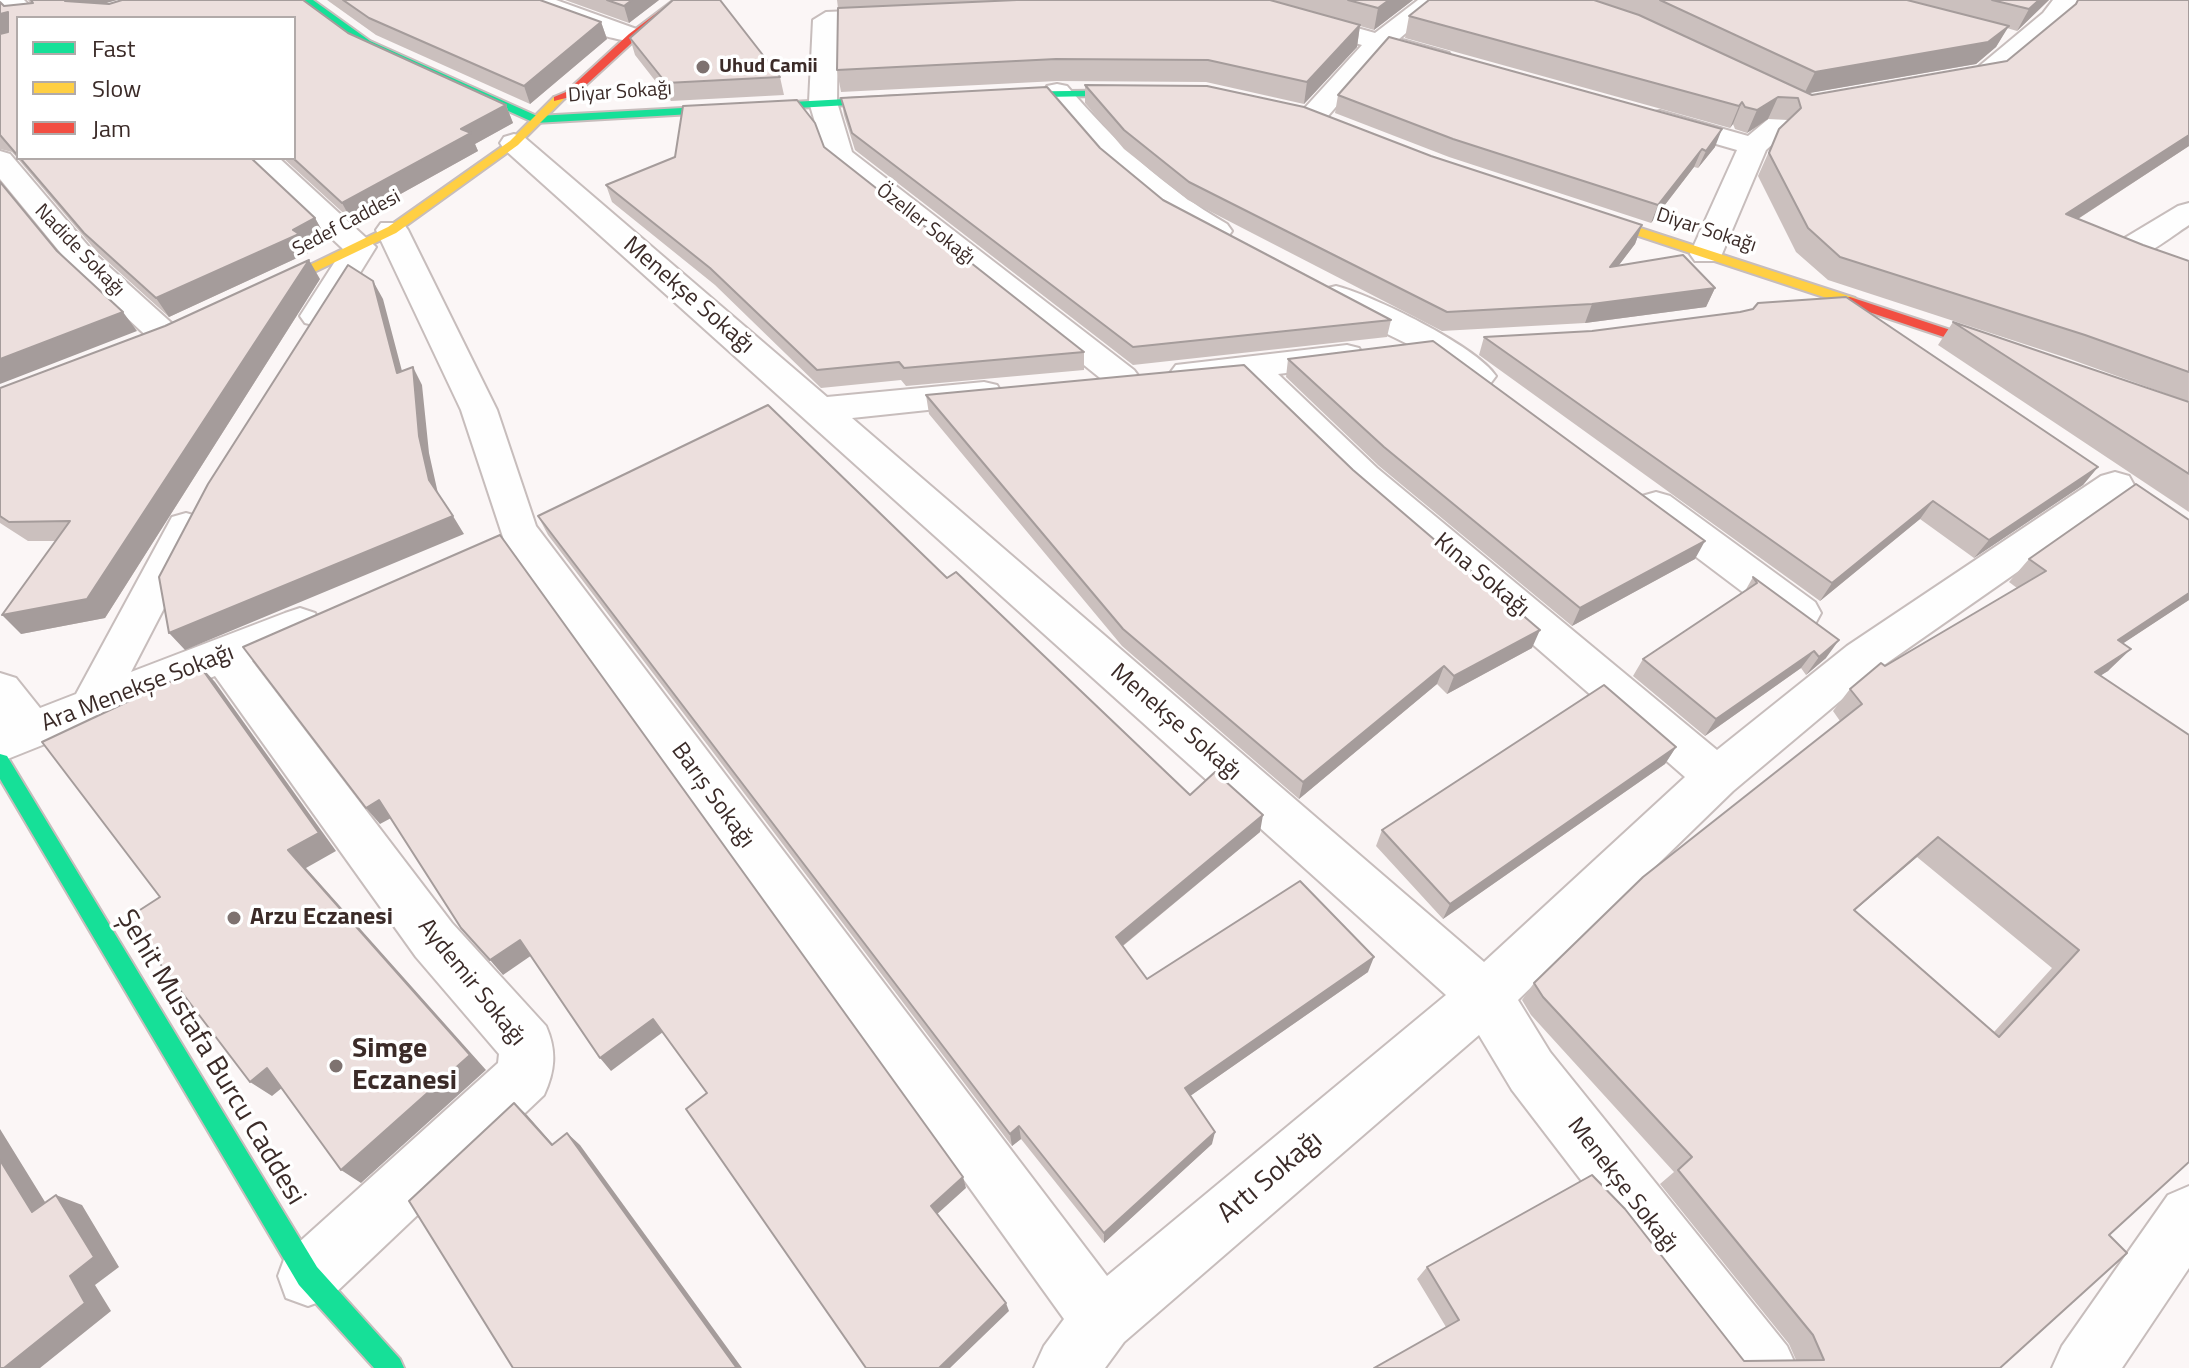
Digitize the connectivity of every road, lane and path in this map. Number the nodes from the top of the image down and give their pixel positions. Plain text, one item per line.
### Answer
1 (9, 0) edge
2 (306, 0) edge
3 (537, 0) edge
4 (658, 0) edge
5 (680, 0) edge
6 (1230, 0) edge
7 (1433, 0) edge
8 (2066, 0) edge
9 (27, 16) edge
10 (920, 16) edge
11 (628, 35) junction
12 (1992, 35) edge
13 (2020, 42) junction
14 (1377, 44) junction
15 (1465, 65) edge
16 (1914, 87) edge
17 (1057, 92) junction
18 (1162, 93) edge
19 (1775, 93) edge
20 (979, 95) edge
21 (917, 98) edge
22 (823, 102) junction
23 (1627, 110) edge
24 (1312, 117) edge
25 (525, 132) junction
26 (1753, 146) junction
27 (0, 160) edge
28 (265, 160) edge
29 (1557, 205) edge
30 (2189, 212) edge
31 (376, 239) junction
32 (2090, 241) edge
33 (1240, 244) edge
34 (2124, 252) junction
35 (1706, 254) junction
36 (2163, 265) edge
37 (1305, 280) edge
38 (1837, 297) junction
39 (249, 298) edge
40 (165, 335) edge
41 (301, 340) edge
42 (1481, 342) edge
43 (1436, 345) junction
44 (2025, 359) edge
45 (1251, 368) junction
46 (1943, 369) edge
47 (1122, 378) junction
48 (1076, 383) edge
49 (1015, 389) edge
50 (1511, 399) edge
51 (808, 402) junction
52 (759, 414) edge
53 (1623, 482) edge
54 (2114, 485) dead end
55 (201, 498) edge
56 (327, 612) edge
57 (1841, 643) junction
58 (225, 657) junction
59 (0, 690) edge
60 (92, 706) junction
61 (16, 736) edge
62 (0, 762) edge
63 (1717, 777) junction
64 (1485, 996) junction
65 (2189, 1216) edge
66 (308, 1276) junction
67 (1102, 1320) junction
68 (391, 1368) edge
69 (1066, 1368) edge
70 (1765, 1368) edge
71 (2084, 1368) edge

1 - 9 street
2 - 25 street
3 - 11 street
4 - 11 street, Sedef Caddesi
5 - 11 street, Sedef Caddesi
6 - 14 street
7 - 14 street
8 - 13 street
10 - 22 street, Özeller Sokağı
11 - 25 street, Sedef Caddesi
12 - 13 street
13 - 16 street
14 - 15 street
14 - 24 street
17 - 18 street
17 - 20 street
17 - 33 street
19 - 26 street
21 - 22 street, Diyar Sokağı
22 - 25 street, Diyar Sokağı
22 - 47 street, Özeller Sokağı
23 - 26 street
25 - 31 street, Sedef Caddesi
25 - 51 street, Menekşe Sokağı
26 - 35 street
27 - 40 street, Nadide Sokağı
28 - 31 street
29 - 35 street, Diyar Sokağı
30 - 34 street
31 - 39 street, Sedef Caddesi
31 - 41 street
31 - 67 street, Barış Sokağı
32 - 34 street
34 - 36 street
35 - 38 street, Diyar Sokağı
37 - 43 street
38 - 44 street, Diyar Sokağı
38 - 46 street
42 - 43 street
43 - 45 street
43 - 50 street
45 - 47 street
45 - 63 street, Kına Sokağı
47 - 48 street
49 - 51 street
51 - 52 street
51 - 64 street, Menekşe Sokağı
53 - 57 street
54 - 57 street, Artı Sokağı
55 - 60 street
56 - 58 street, Ara Menekşe Sokağı
57 - 63 street, Artı Sokağı
58 - 60 street, Ara Menekşe Sokağı
58 - 66 street, Aydemir Sokağı
59 - 61 street
60 - 61 street, Ara Menekşe Sokağı
62 - 66 street, Şehit Mustafa Burcu Caddesi
63 - 64 street, Artı Sokağı
64 - 67 street, Artı Sokağı
64 - 70 street, Menekşe Sokağı
65 - 71 street
66 - 68 street, Şehit Mustafa Burcu Caddesi
67 - 69 street, Artı Sokağı

